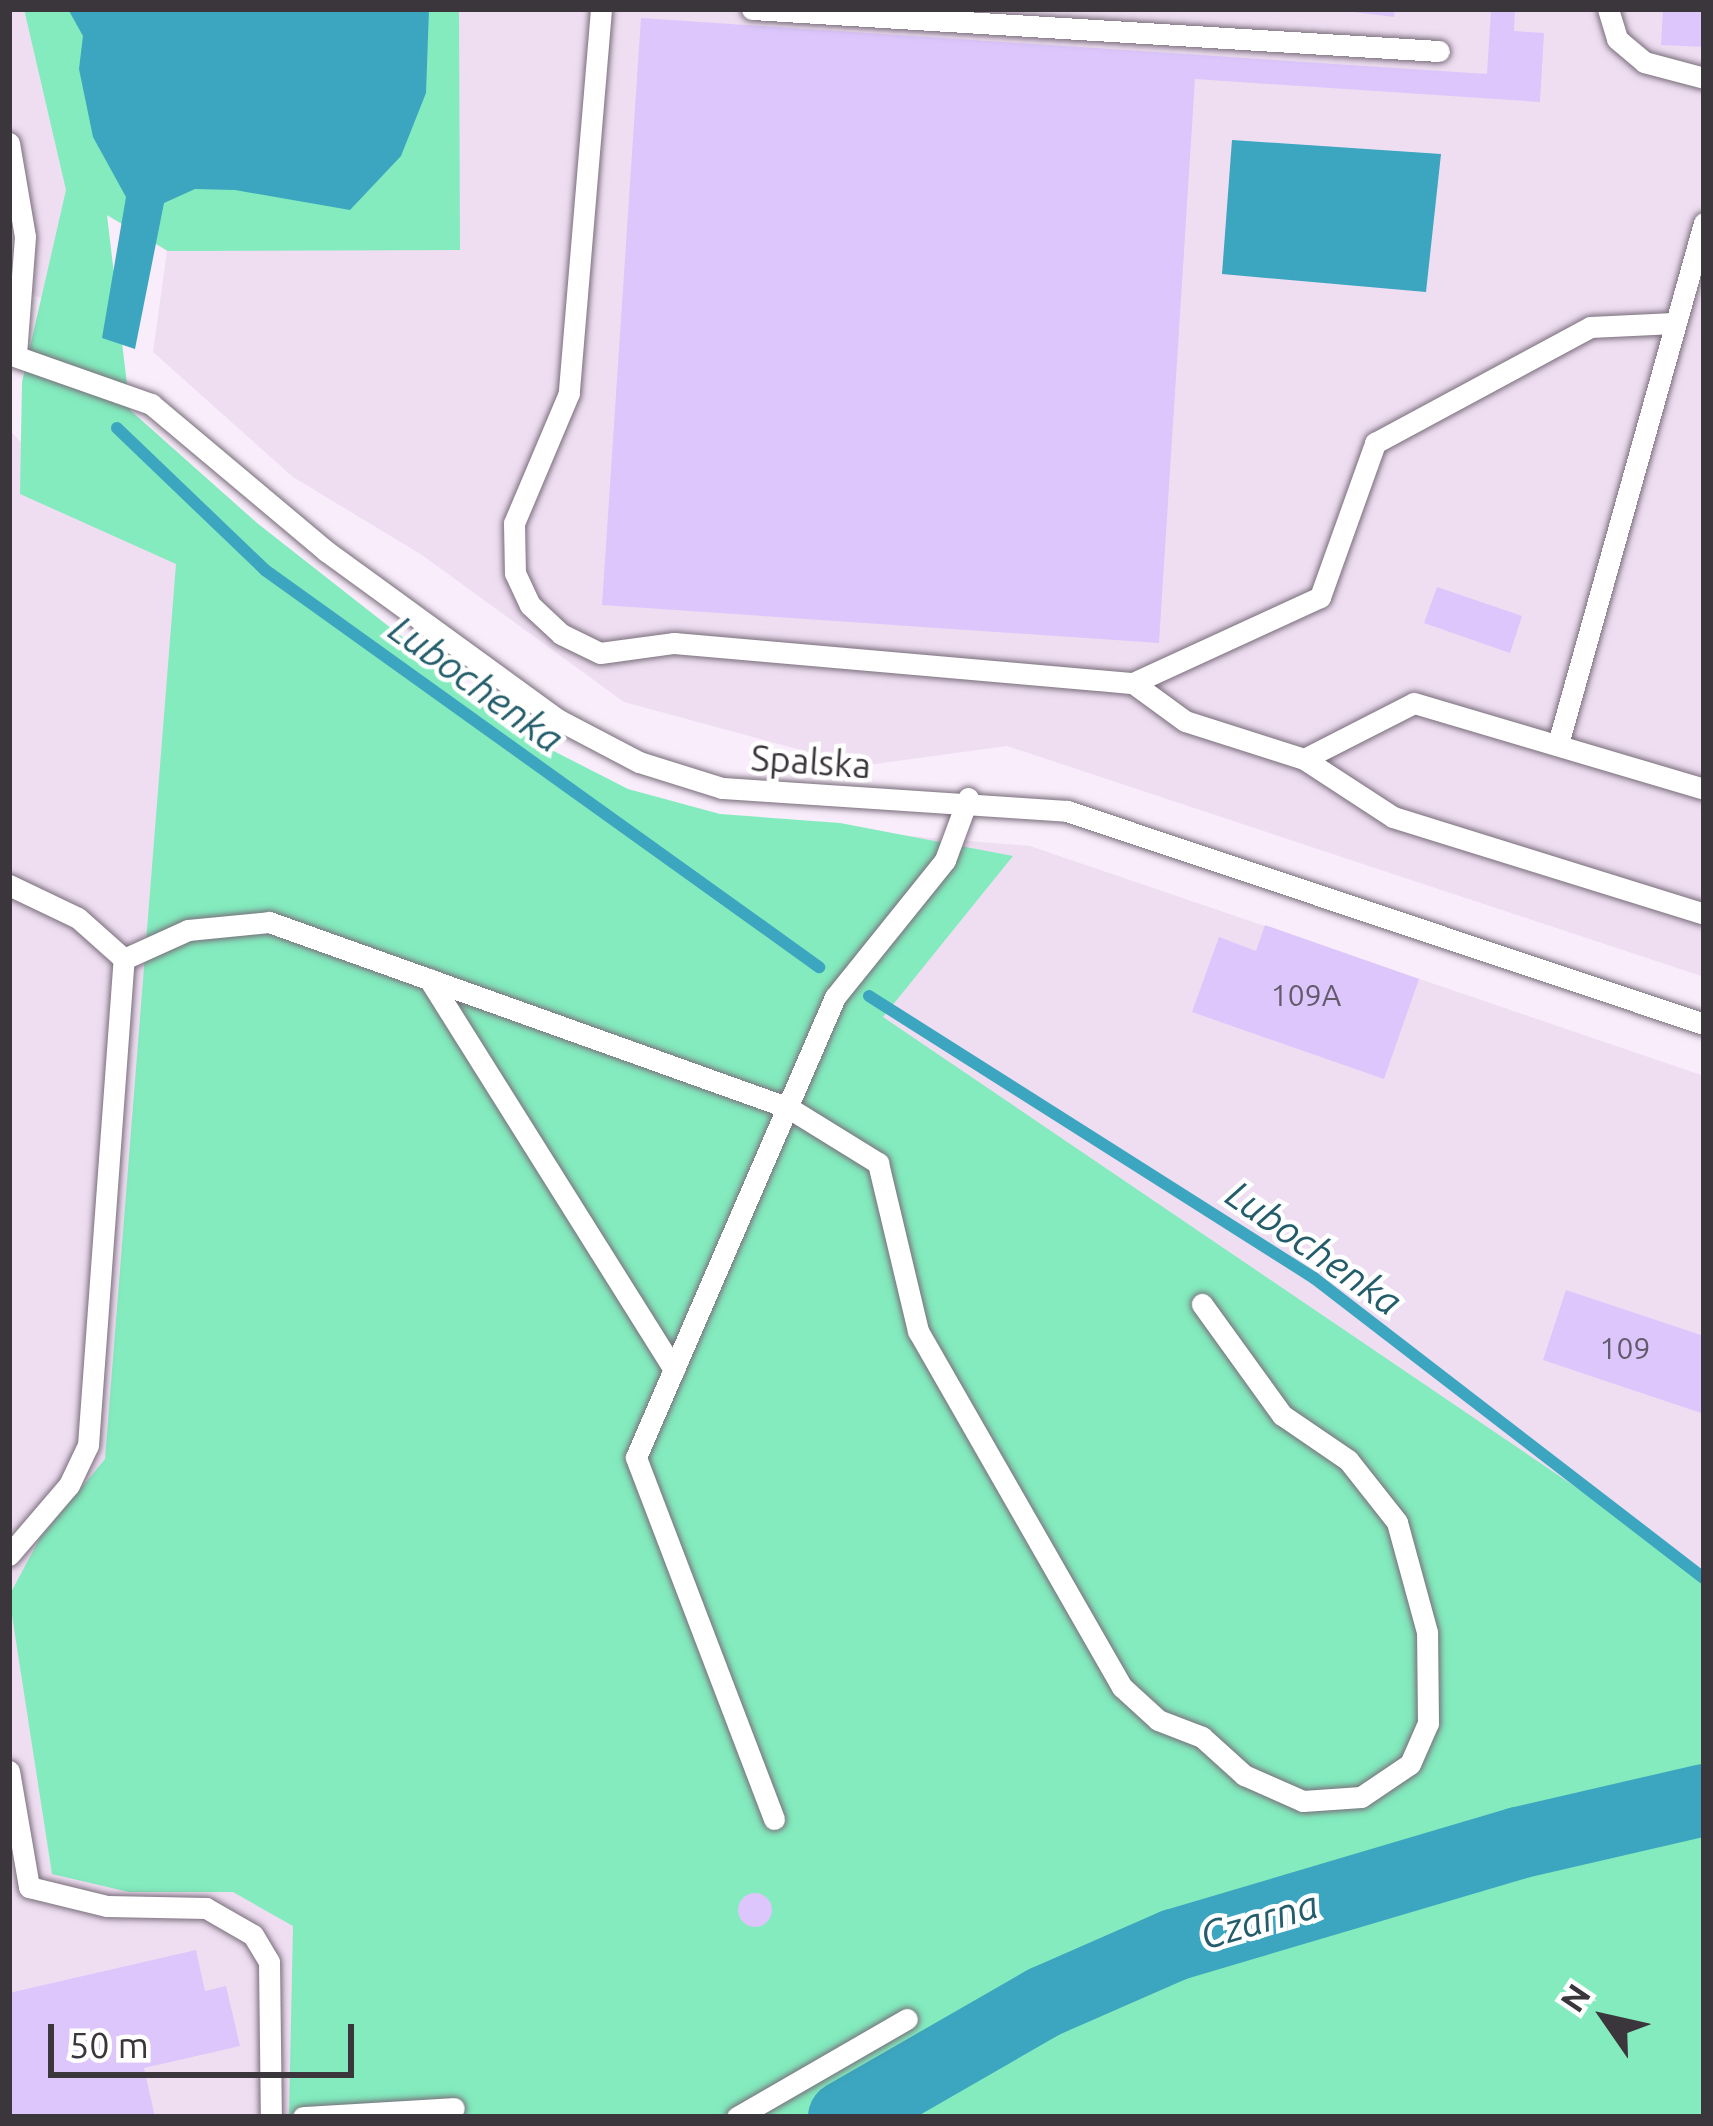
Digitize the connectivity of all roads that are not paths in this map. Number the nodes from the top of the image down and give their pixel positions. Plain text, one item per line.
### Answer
1 (601, 9) edge
2 (752, 9) edge
3 (1608, 9) edge
4 (791, 10) edge
5 (1439, 51) dead end
6 (1704, 78) edge
7 (9, 143) edge
8 (1704, 223) edge
9 (1674, 323) junction
10 (12, 354) edge
11 (1133, 683) junction
12 (1558, 744) junction
13 (1304, 759) junction
14 (1704, 789) edge
15 (968, 798) junction
16 (9, 885) edge
17 (1704, 914) edge
18 (124, 959) junction
19 (429, 980) junction
20 (1704, 1024) edge
21 (788, 1108) junction
22 (1202, 1304) dead end
23 (674, 1369) junction
24 (9, 1555) edge
25 (9, 1771) edge
26 (774, 1819) dead end
27 (19, 1888) edge
28 (907, 2019) dead end
29 (454, 2108) dead end
30 (271, 2117) edge
31 (303, 2117) edge
32 (737, 2117) edge

1 - 11 lane
2 - 4 lane
3 - 6 lane
4 - 5 lane
7 - 10 lane
8 - 9 lane
9 - 11 lane
9 - 12 lane
10 - 15 lane, Spalska
11 - 13 lane
12 - 13 lane
12 - 14 lane
13 - 17 lane
15 - 20 lane, Spalska
15 - 21 lane
16 - 18 lane
18 - 19 lane
18 - 24 lane
19 - 21 lane
19 - 23 lane
21 - 22 lane
21 - 23 lane
23 - 26 lane
25 - 27 lane
27 - 30 lane
28 - 32 lane
29 - 31 lane

